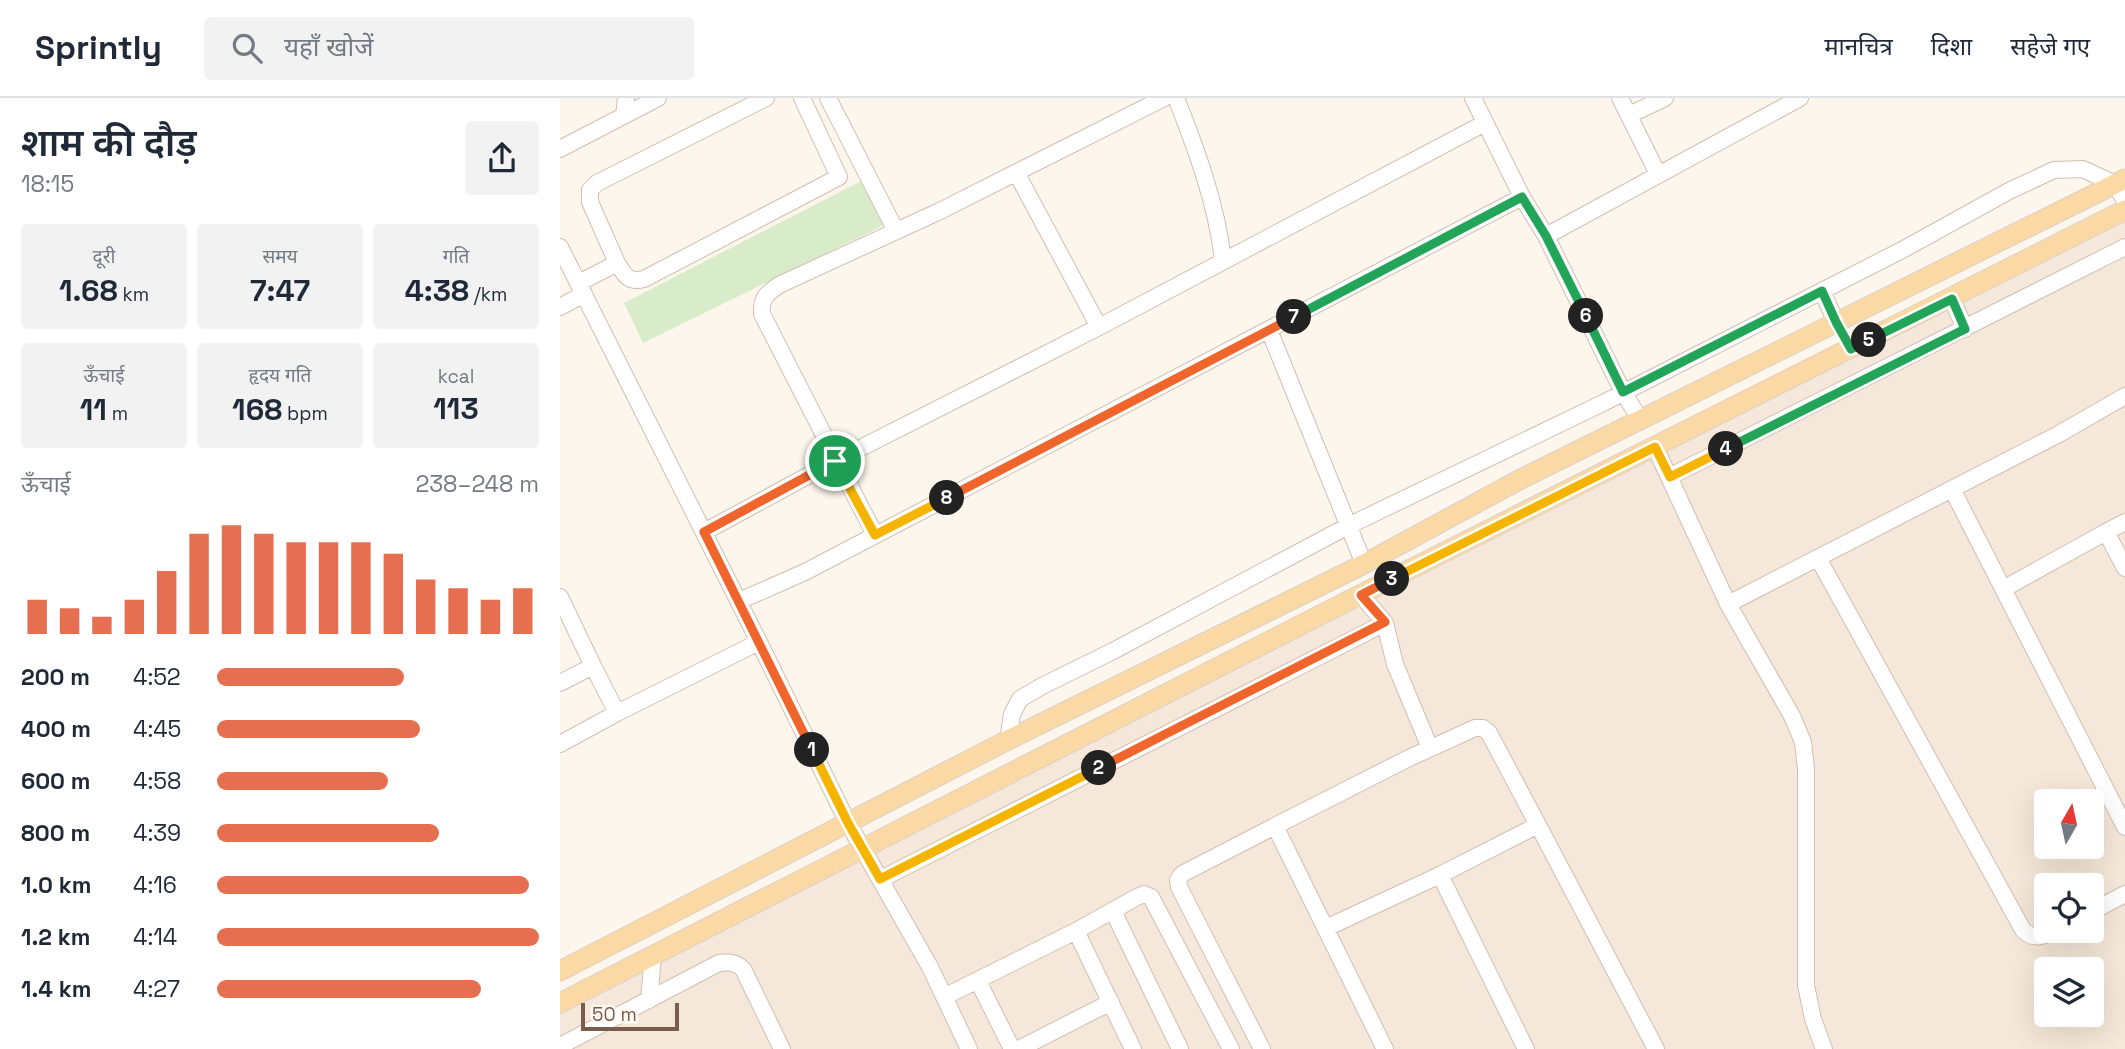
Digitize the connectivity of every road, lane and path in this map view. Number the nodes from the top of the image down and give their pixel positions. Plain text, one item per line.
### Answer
1 (626, 98) edge
2 (658, 98) edge
3 (766, 98) edge
4 (802, 98) edge
5 (828, 98) edge
6 (1164, 98) edge
7 (1177, 98) edge
8 (1473, 98) edge
9 (1620, 98) edge
10 (1665, 98) edge
11 (1800, 98) edge
12 (1629, 115) junction
13 (624, 116) junction
14 (1485, 123) junction
15 (560, 149) edge
16 (1017, 174) junction
17 (1658, 174) junction
18 (2120, 181) edge
19 (1522, 197) junction
20 (2125, 201) edge
21 (2125, 210) edge
22 (896, 231) junction
23 (1546, 236) junction
24 (560, 247) edge
25 (2125, 247) edge
26 (1223, 261) junction
27 (617, 263) junction
28 (581, 288) junction
29 (1822, 291) junction
30 (1952, 299) junction
31 (560, 307) edge
32 (1836, 322) junction
33 (1099, 327) junction
34 (1965, 329) junction
35 (1269, 330) junction
36 (1851, 349) junction
37 (1623, 392) junction
38 (2125, 396) edge
39 (1641, 421) junction
40 (1655, 447) junction
41 (835, 461) junction
42 (1670, 477) junction
43 (1952, 489) junction
44 (2125, 522) edge
45 (1348, 526) junction
46 (704, 532) junction
47 (2106, 532) junction
48 (875, 535) junction
49 (1818, 558) junction
50 (1364, 564) junction
51 (2125, 568) edge
52 (2003, 589) junction
53 (1361, 595) junction
54 (560, 597) edge
55 (739, 601) junction
56 (1728, 604) junction
57 (1385, 622) junction
58 (759, 642) junction
59 (593, 667) junction
60 (560, 683) edge
61 (617, 713) junction
62 (1008, 740) junction
63 (560, 744) edge
64 (1430, 748) junction
65 (848, 823) junction
66 (1538, 825) junction
67 (1275, 826) junction
68 (2125, 827) edge
69 (862, 849) junction
70 (1440, 875) junction
71 (880, 879) junction
72 (2125, 894) edge
73 (2104, 905) edge
74 (1113, 911) junction
75 (1326, 928) junction
76 (1076, 931) junction
77 (2034, 937) edge
78 (653, 956) junction
79 (560, 971) edge
80 (978, 981) junction
81 (944, 997) junction
82 (649, 1000) junction
83 (1111, 1002) junction
84 (560, 1003) edge
85 (560, 1046) edge
86 (782, 1049) edge
87 (969, 1049) edge
88 (1012, 1049) edge
89 (1019, 1049) edge
90 (1133, 1049) edge
91 (1180, 1049) edge
92 (1231, 1049) edge
93 (1262, 1049) edge
94 (1385, 1049) edge
95 (1526, 1049) edge
96 (1656, 1049) edge
97 (1825, 1049) edge

1 - 13 street
2 - 13 street
3 - 27 street
4 - 27 street
5 - 22 street
6 - 16 street
7 - 26 street
8 - 14 street
9 - 12 street
10 - 12 street
11 - 17 street
12 - 17 street
13 - 15 street
14 - 19 street
14 - 26 street
16 - 22 street
16 - 33 street
17 - 23 street
18 - 20 street
18 - 29 street
18 - 32 main road
19 - 23 street
19 - 35 street
21 - 30 main road
22 - 41 street
23 - 37 street
24 - 28 street
25 - 34 street
26 - 33 street
27 - 28 street
28 - 31 street
28 - 46 street
29 - 32 street
29 - 37 street
30 - 34 street
30 - 36 main road
32 - 36 main road
32 - 39 main road
33 - 41 street
34 - 42 street
35 - 45 street
35 - 48 street
36 - 40 main road
37 - 39 street
37 - 45 street
38 - 43 street
39 - 40 main road
39 - 50 main road
40 - 42 street
40 - 53 main road
41 - 46 street
41 - 48 street
42 - 56 street
43 - 49 street
43 - 52 street
44 - 47 street
45 - 50 street
45 - 62 street
46 - 55 street
47 - 51 street
47 - 52 street
48 - 55 street
49 - 56 street
49 - 77 street
50 - 62 main road
52 - 68 street
53 - 57 street
53 - 69 main road
54 - 59 street
55 - 58 street
56 - 97 street
57 - 64 street
57 - 71 street
58 - 61 street
58 - 65 street
59 - 60 street
59 - 61 street
61 - 63 street
62 - 65 main road
64 - 66 street
64 - 67 street
65 - 69 street
65 - 79 main road
66 - 70 street
66 - 96 street
67 - 75 street
67 - 93 street
69 - 71 street
69 - 78 main road
70 - 75 street
70 - 95 street
71 - 81 street
72 - 73 street
74 - 76 street
74 - 91 street
74 - 92 street
75 - 94 street
76 - 80 street
76 - 83 street
78 - 82 street
78 - 84 main road
80 - 81 street
80 - 88 street
81 - 87 street
82 - 85 street
82 - 86 street
83 - 89 street
83 - 90 street

